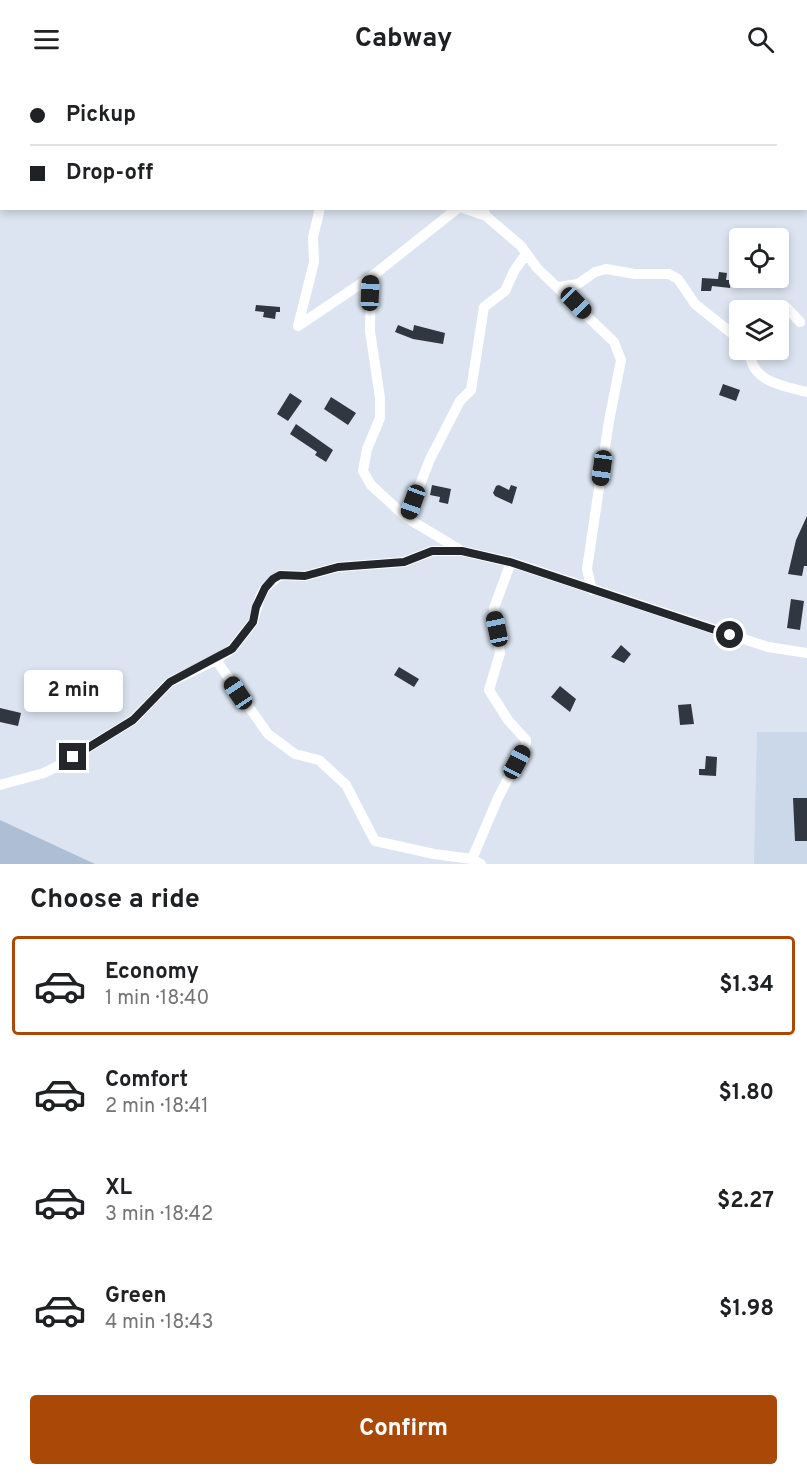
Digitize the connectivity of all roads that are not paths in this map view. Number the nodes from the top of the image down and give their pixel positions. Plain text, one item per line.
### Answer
1 (320, 210) edge
2 (455, 210) edge
3 (484, 212) edge
4 (526, 254) junction
5 (371, 277) junction
6 (559, 287) junction
7 (789, 310) edge
8 (800, 322) dead end
9 (729, 331) edge
10 (750, 360) edge
11 (807, 392) edge
12 (407, 518) junction
13 (462, 551) junction
14 (510, 562) junction
15 (592, 590) junction
16 (807, 653) edge
17 (216, 660) junction
18 (0, 785) edge
19 (477, 862) edge

1 - 5 street
2 - 5 street
3 - 4 street
4 - 6 street
4 - 12 street
5 - 12 street
6 - 9 street
6 - 15 street
7 - 8 street
10 - 11 street
12 - 13 street
13 - 14 street
13 - 17 street
14 - 15 street
14 - 19 street
15 - 16 street
17 - 18 street
17 - 19 street

